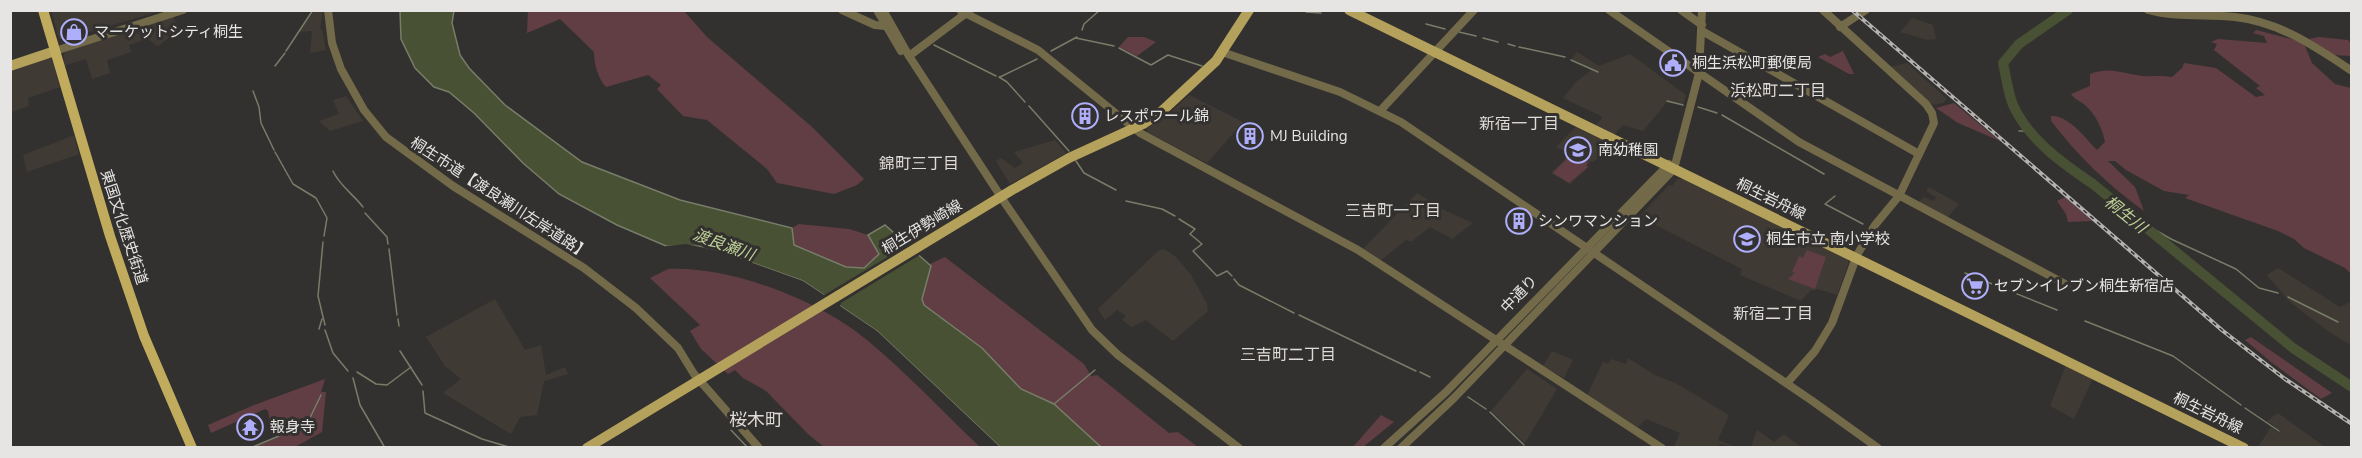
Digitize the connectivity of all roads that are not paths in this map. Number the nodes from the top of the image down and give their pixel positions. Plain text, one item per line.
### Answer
1 (43, 10) edge
2 (328, 10) edge
3 (842, 10) edge
4 (877, 10) edge
5 (883, 10) edge
6 (1250, 10) edge
7 (1349, 10) edge
8 (1474, 10) edge
9 (1609, 10) edge
10 (1681, 10) edge
11 (1702, 10) edge
12 (1822, 10) edge
13 (1866, 10) edge
14 (2148, 10) edge
15 (177, 11) edge
16 (965, 12) edge
17 (885, 26) junction
18 (1840, 27) junction
19 (1702, 28) junction
20 (55, 49) junction
21 (1222, 52) junction
22 (1436, 52) junction
23 (909, 56) junction
24 (10, 64) edge
25 (2352, 71) edge
26 (1699, 73) junction
27 (1380, 111) junction
28 (1134, 129) junction
29 (1919, 154) junction
30 (1671, 165) junction
31 (1002, 196) junction
32 (1899, 196) junction
33 (1590, 250) junction
34 (1856, 257) junction
35 (2067, 285) dead end
36 (1499, 343) junction
37 (705, 377) junction
38 (1786, 383) junction
39 (192, 447) edge
40 (587, 447) edge
41 (759, 447) edge
42 (1239, 447) edge
43 (1384, 447) edge
44 (1401, 447) edge
45 (1662, 447) edge
46 (1878, 447) edge
47 (2244, 447) edge

1 - 20 highway, 東国文化歴史街道
2 - 37 street, 桐生市道【渡良瀬川左岸道路】
3 - 17 street
4 - 17 street
5 - 23 street
6 - 21 main road, 桐生伊勢崎線
7 - 22 main road, 桐生岩舟線
8 - 22 street
9 - 26 street
10 - 19 street
11 - 19 street, 中通り
12 - 18 street
13 - 18 street
14 - 25 street
15 - 20 street
16 - 23 street
16 - 28 street
17 - 23 street
18 - 29 street
19 - 26 street, 中通り
19 - 29 street
20 - 24 main road
20 - 39 highway, 東国文化歴史街道
21 - 27 street
21 - 28 main road, 桐生伊勢崎線
22 - 27 street
22 - 30 main road, 桐生岩舟線
23 - 31 street
26 - 30 street, 中通り
26 - 32 street
27 - 33 street
28 - 31 main road, 桐生伊勢崎線
28 - 36 street
29 - 32 street
30 - 33 street, 中通り
30 - 34 main road, 桐生岩舟線
31 - 37 main road, 桐生伊勢崎線
31 - 42 street
32 - 34 street
32 - 35 street
33 - 36 street, 中通り
33 - 38 street
34 - 38 street
34 - 47 main road, 桐生岩舟線
36 - 43 street, 中通り
36 - 44 street, 中通り
36 - 45 street
37 - 40 main road, 桐生伊勢崎線
37 - 41 street, 桐生市道【渡良瀬川左岸道路】
38 - 46 street

